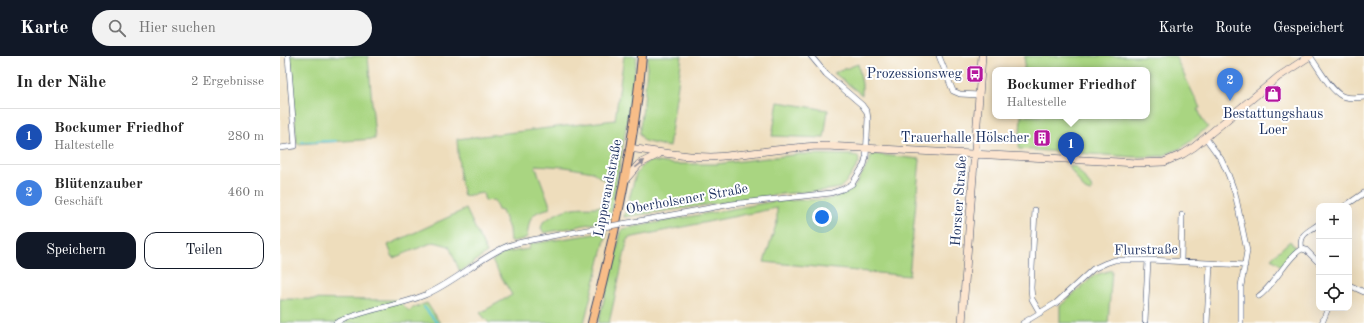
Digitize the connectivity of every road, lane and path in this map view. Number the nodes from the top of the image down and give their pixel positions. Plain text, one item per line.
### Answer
1 (288, 56) edge
2 (642, 56) edge
3 (811, 56) edge
4 (939, 56) edge
5 (982, 56) edge
6 (1310, 56) edge
7 (979, 95) junction
8 (1364, 98) edge
9 (1205, 138) junction
10 (867, 147) junction
11 (280, 148) edge
12 (630, 148) junction
13 (661, 153) junction
14 (976, 154) junction
15 (624, 182) junction
16 (1364, 193) edge
17 (1349, 203) edge
18 (1035, 210) dead end
19 (1182, 215) dead end
20 (1316, 226) edge
21 (1302, 249) junction
22 (1148, 260) junction
23 (1316, 260) edge
24 (1181, 261) junction
25 (1210, 264) junction
26 (1245, 265) junction
27 (1352, 286) edge
28 (1364, 292) edge
29 (1259, 296) dead end
30 (1327, 311) edge
31 (1040, 313) junction
32 (1145, 321) dead end
33 (336, 323) edge
34 (592, 323) edge
35 (962, 323) edge
36 (1023, 323) edge
37 (1207, 323) edge
38 (1241, 323) edge
39 (1322, 323) edge

1 - 11 street
2 - 12 main road, Lipperandstraße
3 - 10 street, Oberholsener Straße
4 - 7 street
5 - 7 main road, Horster Straße
6 - 8 street
6 - 9 main road
7 - 14 main road, Horster Straße
9 - 14 main road
9 - 26 street
10 - 13 main road
10 - 14 main road
10 - 33 street, Oberholsener Straße, bridge
12 - 13 main road
12 - 15 main road, Lipperandstraße
15 -> 13 main road
14 - 35 main road, Horster Straße
15 - 34 main road, Lipperandstraße
16 - 17 street
18 - 31 street
19 - 24 street
20 - 21 street
21 - 23 street
21 - 29 street
22 - 24 street, Flurstraße
22 - 31 street, Flurstraße
22 - 32 street
24 - 25 street, Flurstraße
25 - 26 street, Flurstraße
25 - 37 street
26 - 38 street
27 - 28 street
30 - 39 street
31 - 36 street, Flurstraße

